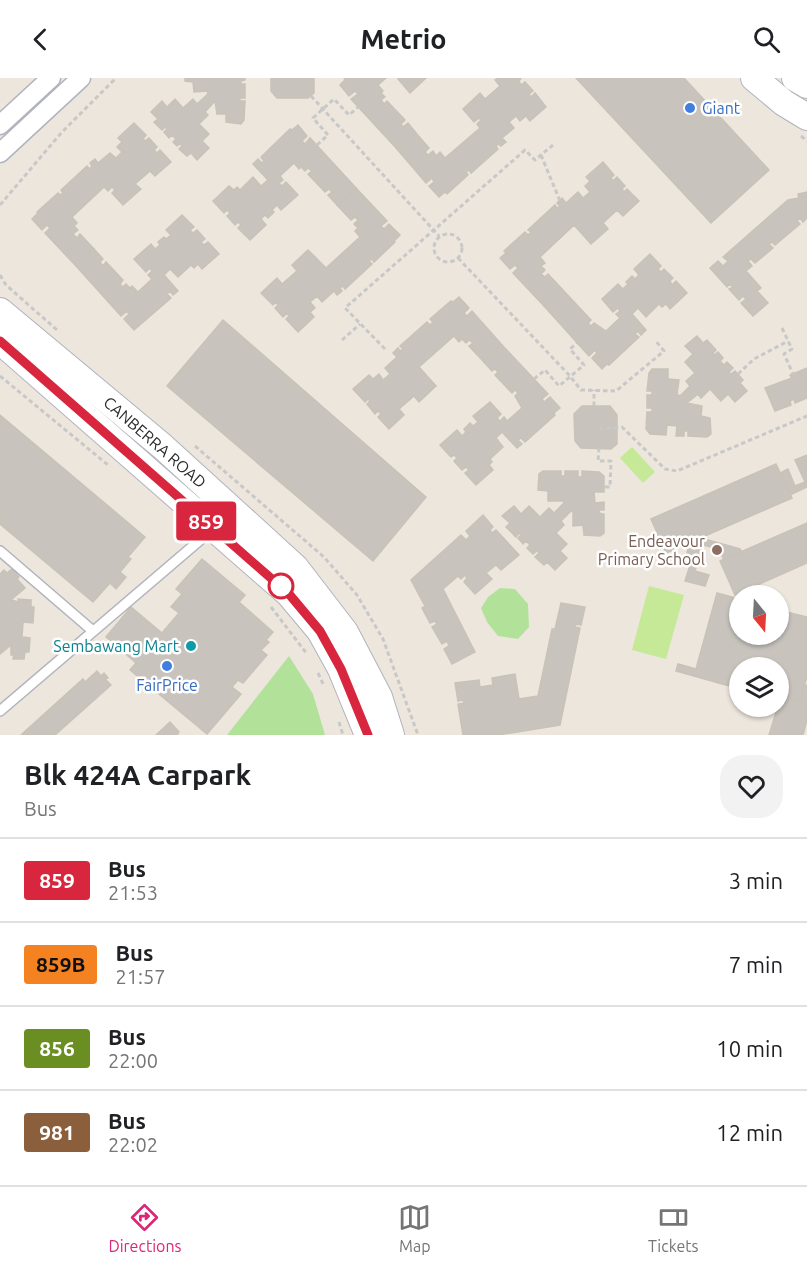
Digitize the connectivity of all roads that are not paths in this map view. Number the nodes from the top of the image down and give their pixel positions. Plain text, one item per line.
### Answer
1 (51, 78) edge
2 (81, 78) edge
3 (754, 78) edge
4 (795, 78) edge
5 (807, 85) edge
6 (807, 117) edge
7 (0, 125) edge
8 (0, 153) edge
9 (0, 311) edge
10 (0, 342) edge
11 (215, 528) junction
12 (0, 551) edge
13 (93, 631) junction
14 (0, 711) edge
15 (368, 735) edge
16 (391, 735) edge

1 - 7 street
2 - 8 street
3 - 6 main road
4 - 5 main road
9 - 16 main road, CANBERRA ROAD
10 - 11 main road, CANBERRA ROAD
11 - 13 lane
11 - 15 main road, CANBERRA ROAD
12 - 13 lane
13 - 14 lane

